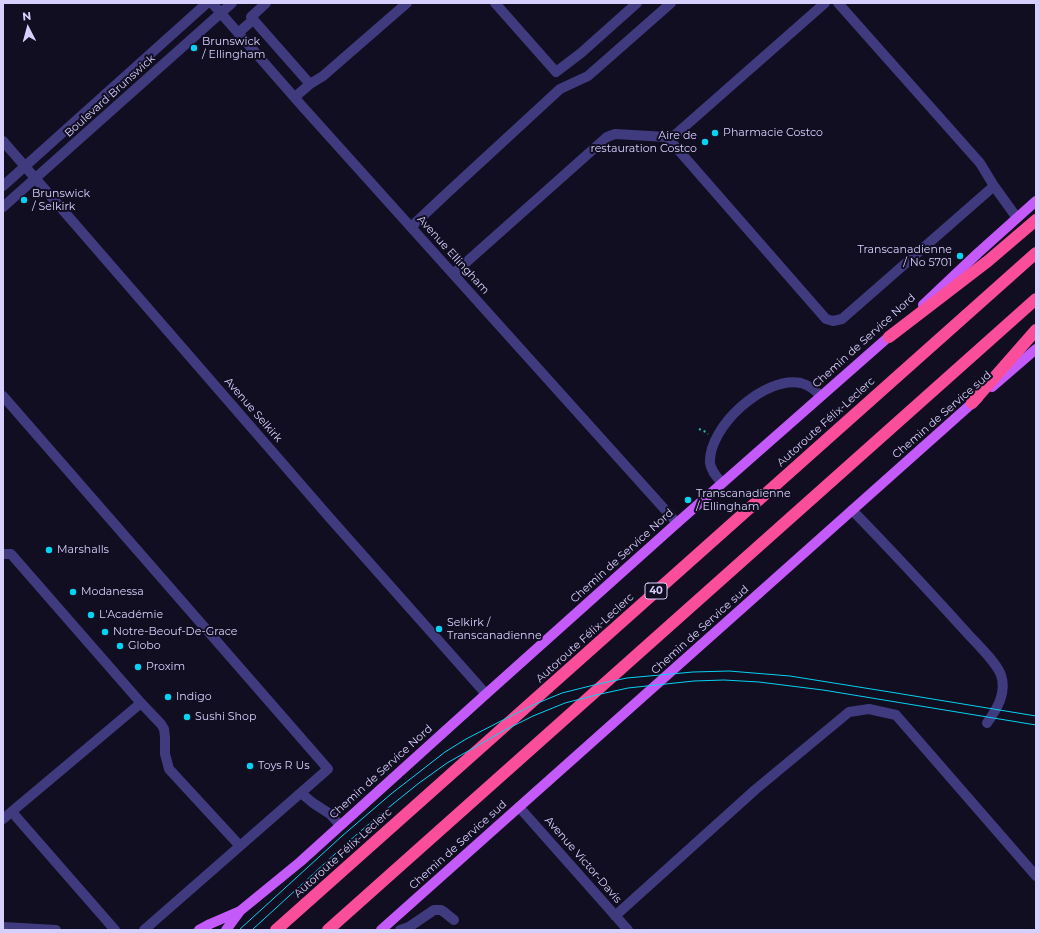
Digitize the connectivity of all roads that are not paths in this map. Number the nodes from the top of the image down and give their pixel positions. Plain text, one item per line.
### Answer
1 (207, 3) edge
2 (212, 3) edge
3 (232, 3) edge
4 (266, 3) edge
5 (406, 3) edge
6 (495, 3) edge
7 (637, 3) edge
8 (671, 3) edge
9 (825, 3) edge
10 (838, 3) edge
11 (222, 8) edge
12 (253, 20) junction
13 (238, 33) junction
14 (310, 84) junction
15 (295, 97) junction
16 (667, 137) junction
17 (3, 141) edge
18 (25, 166) junction
19 (36, 178) junction
20 (3, 186) edge
21 (994, 186) junction
22 (1036, 201) edge
23 (3, 207) edge
24 (1017, 218) junction
25 (1036, 220) edge
26 (411, 227) junction
27 (1036, 253) edge
28 (453, 274) junction
29 (1036, 299) edge
30 (1036, 330) edge
31 (889, 337) junction
32 (1036, 349) edge
33 (821, 396) junction
34 (5, 401) edge
35 (972, 403) junction
36 (722, 483) junction
37 (852, 510) junction
38 (676, 523) junction
39 (3, 554) edge
40 (486, 694) junction
41 (141, 703) junction
42 (987, 723) dead end
43 (301, 793) junction
44 (519, 807) junction
45 (12, 812) junction
46 (3, 819) edge
47 (340, 825) junction
48 (240, 846) junction
49 (1036, 876) edge
50 (240, 911) junction
51 (615, 916) junction
52 (454, 920) dead end
53 (3, 927) edge
54 (407, 929) edge
55 (56, 930) edge
56 (115, 930) edge
57 (144, 930) edge
58 (199, 930) edge
59 (226, 930) edge
60 (276, 930) edge
61 (328, 930) edge
62 (381, 930) edge
63 (628, 930) edge

1 - 18 street, Boulevard Brunswick
2 - 11 street, Avenue Ellingham
3 - 11 street, Boulevard Brunswick
4 - 12 street
5 - 14 street
6 - 7 street
8 - 26 street
9 - 16 street
10 - 21 street
11 - 13 street, Avenue Ellingham
11 - 19 street, Boulevard Brunswick
12 - 13 street
12 - 14 street
13 - 15 street, Avenue Ellingham
14 - 15 street
15 - 26 street, Avenue Ellingham
16 - 21 street
16 - 28 street
17 - 18 street, Avenue Selkirk
18 - 19 street, Avenue Selkirk
18 - 20 street, Boulevard Brunswick
19 - 23 street, Boulevard Brunswick
19 - 40 street, Avenue Selkirk
21 - 24 street
22 - 24 main road, Chemin de Service Nord
24 - 31 main road, Chemin de Service Nord
25 - 31 highway
26 - 28 street, Avenue Ellingham
27 - 60 highway, Autoroute Félix-Leclerc / 40
28 - 38 street, Avenue Ellingham
29 - 61 highway
30 - 35 highway
31 - 33 main road, Chemin de Service Nord
32 - 35 main road, Chemin de Service sud
33 - 36 main road, Chemin de Service Nord
33 - 36 street
34 - 43 street
35 - 37 main road, Chemin de Service sud
36 - 38 main road, Chemin de Service Nord
37 - 42 street
37 - 44 main road, Chemin de Service sud
38 - 40 main road, Chemin de Service Nord
39 - 41 street
40 - 47 main road, Chemin de Service Nord
41 - 45 street
41 - 48 street
43 - 47 street
43 - 48 street
44 - 51 street, Avenue Victor-Davis
44 - 62 main road, Chemin de Service sud
45 - 46 street
45 - 56 street
47 - 50 main road, Chemin de Service Nord
48 - 57 street
49 - 51 street
50 - 58 main road
50 - 59 main road, Chemin de Service Nord
51 - 63 street, Avenue Victor-Davis
52 - 54 street
53 - 55 street

